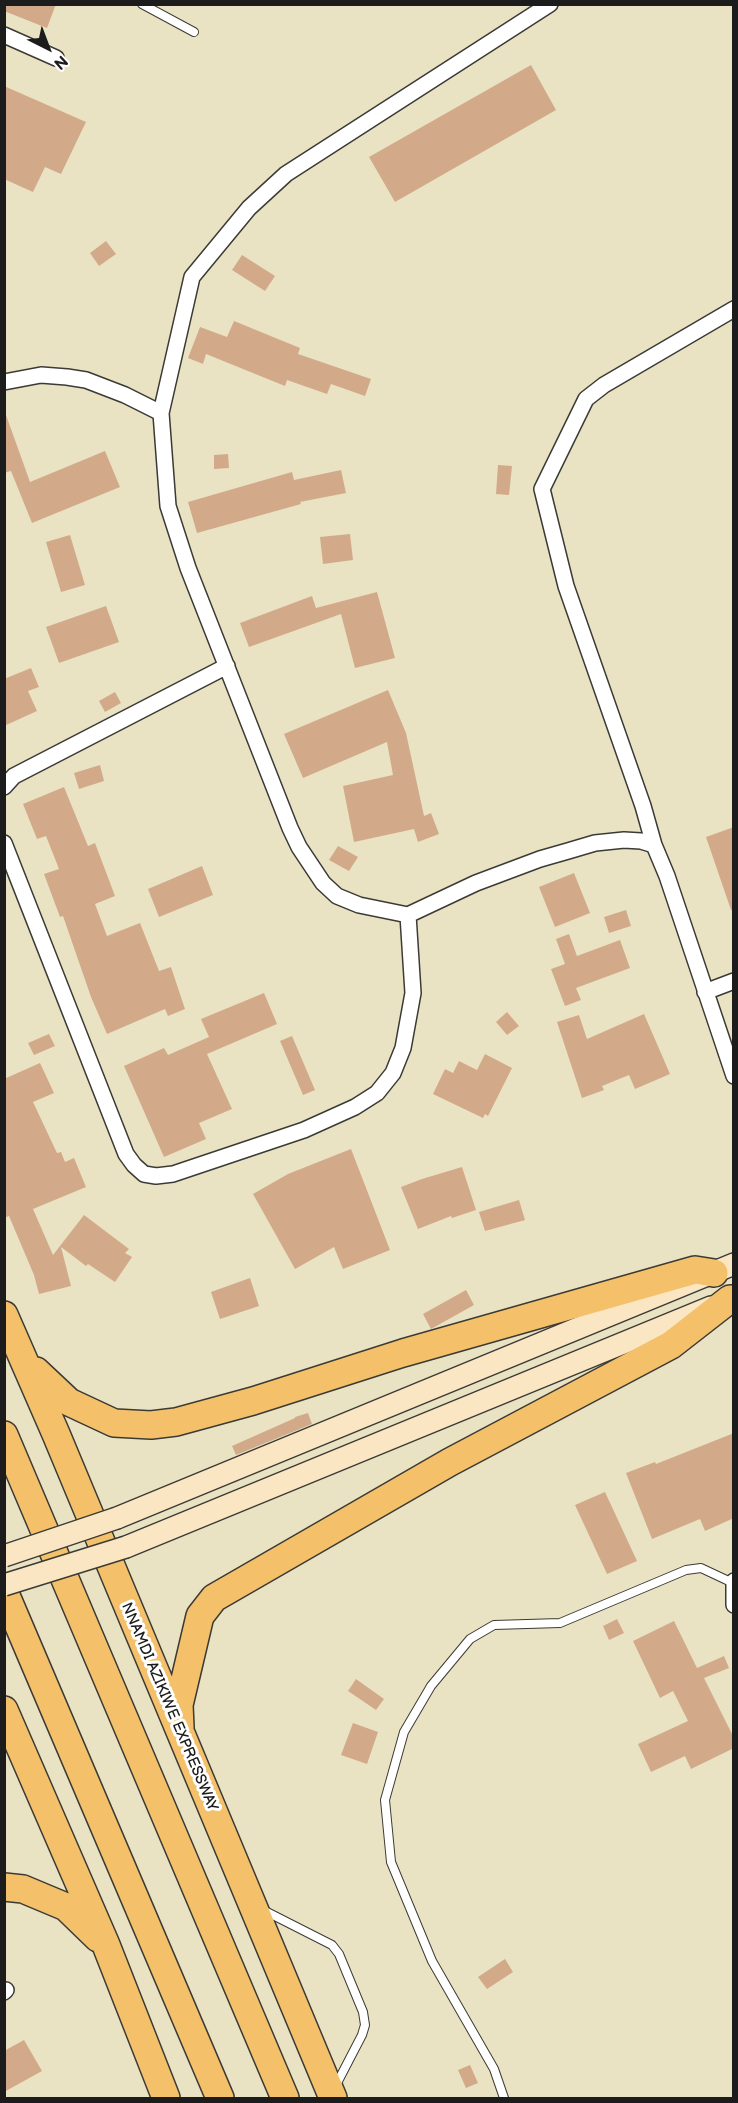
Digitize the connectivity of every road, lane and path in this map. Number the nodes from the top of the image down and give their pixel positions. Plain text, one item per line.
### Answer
1 (142, 4) edge
2 (550, 4) edge
3 (194, 32) dead end
4 (4, 35) edge
5 (56, 58) dead end
6 (734, 309) edge
7 (4, 381) edge
8 (161, 413) junction
9 (227, 666) junction
10 (4, 787) edge
11 (4, 843) edge
12 (654, 844) junction
13 (408, 915) junction
14 (734, 981) edge
15 (705, 992) junction
16 (734, 1076) edge
17 (724, 1269) edge
18 (732, 1298) edge
19 (4, 1315) edge
20 (29, 1370) junction
21 (4, 1435) edge
22 (4, 1556) edge
23 (733, 1582) edge
24 (4, 1585) edge
25 (4, 1591) edge
26 (734, 1605) edge
27 (4, 1710) edge
28 (181, 1737) junction
29 (4, 1887) edge
30 (251, 1905) junction
31 (106, 1945) junction
32 (332, 2097) edge
33 (166, 2098) edge
34 (220, 2098) edge
35 (285, 2098) edge
36 (504, 2098) edge

1 - 3 lane
2 - 8 street
4 - 5 street
6 - 12 street
7 - 8 street
8 - 9 street
9 - 10 street
9 - 13 street
11 - 13 street
12 - 13 street
12 - 15 street
14 - 15 street
15 - 16 street
17 - 20 highway
17 - 22 main road, bridge
18 - 24 main road, bridge
18 - 28 highway
19 - 20 highway, NNAMDI AZIKIWE EXPRESSWAY
20 - 28 highway, NNAMDI AZIKIWE EXPRESSWAY
21 - 35 highway
23 - 26 street
23 - 36 lane
25 - 34 highway
27 - 31 highway
28 - 30 highway, NNAMDI AZIKIWE EXPRESSWAY
29 - 31 highway
30 - 32 highway, NNAMDI AZIKIWE EXPRESSWAY
30 - 32 lane
31 - 33 highway

